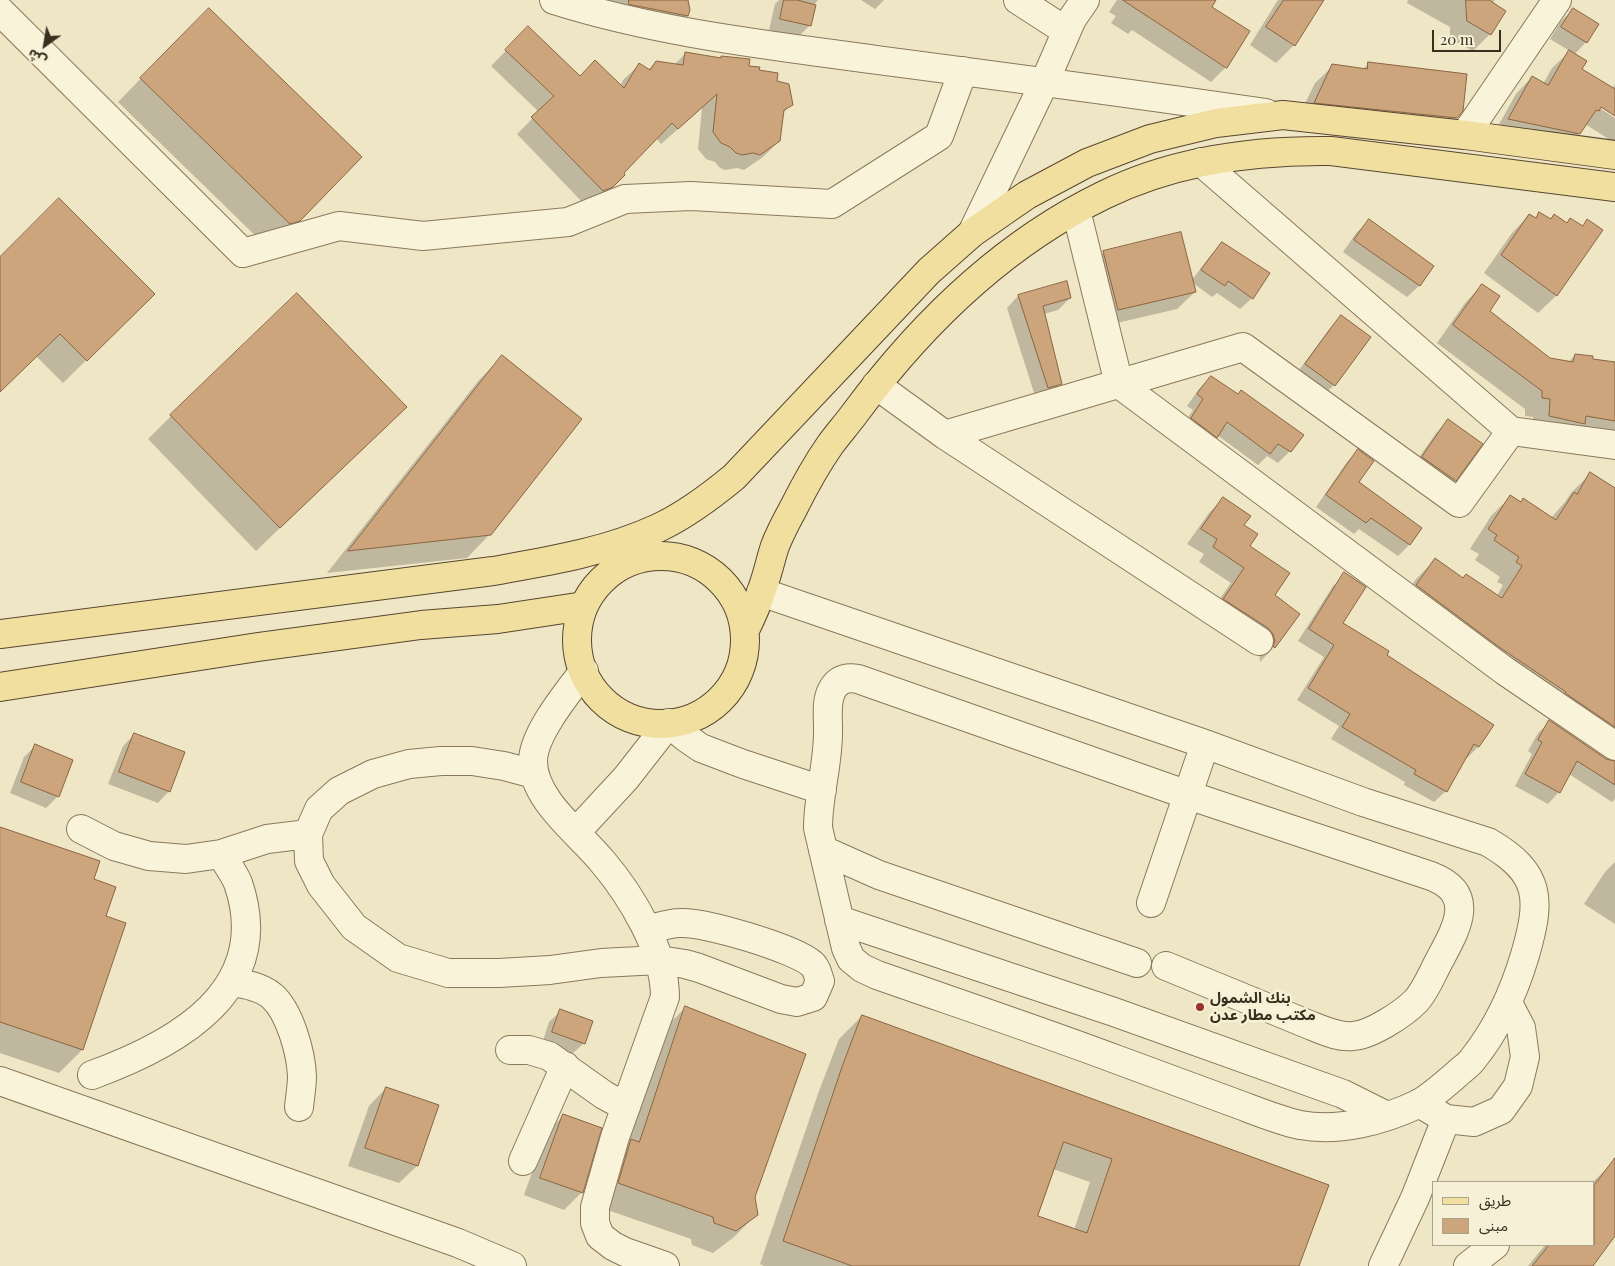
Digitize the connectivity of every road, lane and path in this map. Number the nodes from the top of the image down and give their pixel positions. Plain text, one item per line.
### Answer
1 (554, 0) edge
2 (1018, 0) edge
3 (1084, 0) edge
4 (1557, 0) edge
5 (0, 11) edge
6 (1066, 31) junction
7 (963, 72) junction
8 (1045, 81) junction
9 (1283, 115) junction
10 (1465, 135) junction
11 (1615, 155) edge
12 (1201, 162) junction
13 (1615, 188) edge
14 (1076, 210) junction
15 (972, 233) junction
16 (1119, 384) junction
17 (876, 385) junction
18 (1511, 431) junction
19 (945, 435) junction
20 (1615, 445) edge
21 (761, 592) junction
22 (584, 606) junction
23 (746, 630) junction
24 (0, 634) edge
25 (1259, 641) dead end
26 (584, 671) junction
27 (0, 687) edge
28 (669, 723) junction
29 (1206, 744) junction
30 (1615, 746) edge
31 (534, 774) junction
32 (822, 790) junction
33 (1188, 795) junction
34 (81, 829) dead end
35 (576, 832) junction
36 (308, 834) junction
37 (823, 850) junction
38 (221, 854) junction
39 (1151, 903) dead end
40 (839, 920) junction
41 (646, 930) junction
42 (659, 960) junction
43 (1137, 963) dead end
44 (1166, 966) dead end
45 (232, 982) junction
46 (1508, 1002) junction
47 (1114, 1012) junction
48 (510, 1050) dead end
49 (1100, 1053) junction
50 (565, 1066) junction
51 (92, 1075) dead end
52 (0, 1081) edge
53 (1419, 1104) junction
54 (299, 1107) dead end
55 (626, 1107) junction
56 (1387, 1116) junction
57 (1446, 1119) junction
58 (523, 1161) dead end
59 (1494, 1246) edge
60 (512, 1266) edge
61 (665, 1266) edge
62 (1383, 1266) edge
63 (1468, 1266) edge

1 - 7 street
2 - 6 street
3 - 6 street
4 - 10 street
5 - 7 street
6 - 8 street
7 - 8 street
8 - 9 street
8 - 15 street
9 - 10 main road
9 - 15 main road
10 - 11 main road
12 - 13 main road
12 - 14 main road
12 - 18 street
14 - 16 street
14 - 17 main road
15 - 24 main road
16 - 18 street
16 - 19 street
16 - 30 street
17 - 19 street
17 - 21 main road
18 - 20 street
19 - 25 street
21 - 23 main road
21 - 29 street
22 - 23 main road
22 - 26 main road
22 - 27 main road
23 - 28 main road
26 - 28 main road
26 - 31 street
28 - 32 street
28 - 35 street
29 - 33 street
29 - 46 street
31 - 35 street
31 - 36 street
32 - 33 street
32 - 37 street
33 - 39 street
33 - 44 street
34 - 38 street
35 - 41 street
36 - 38 street
36 - 42 street
37 - 40 street
37 - 43 street
38 - 45 street
40 - 47 street
40 - 49 street
41 - 42 street
41 - 42 street
42 - 55 street
45 - 51 street
45 - 54 street
46 - 53 street
46 - 57 street
47 - 49 street
47 - 56 street
48 - 50 street
49 - 56 street
50 - 55 street
50 - 58 street
52 - 60 street
53 - 56 street
53 - 57 street
55 - 61 street
57 - 62 street
59 - 63 street

